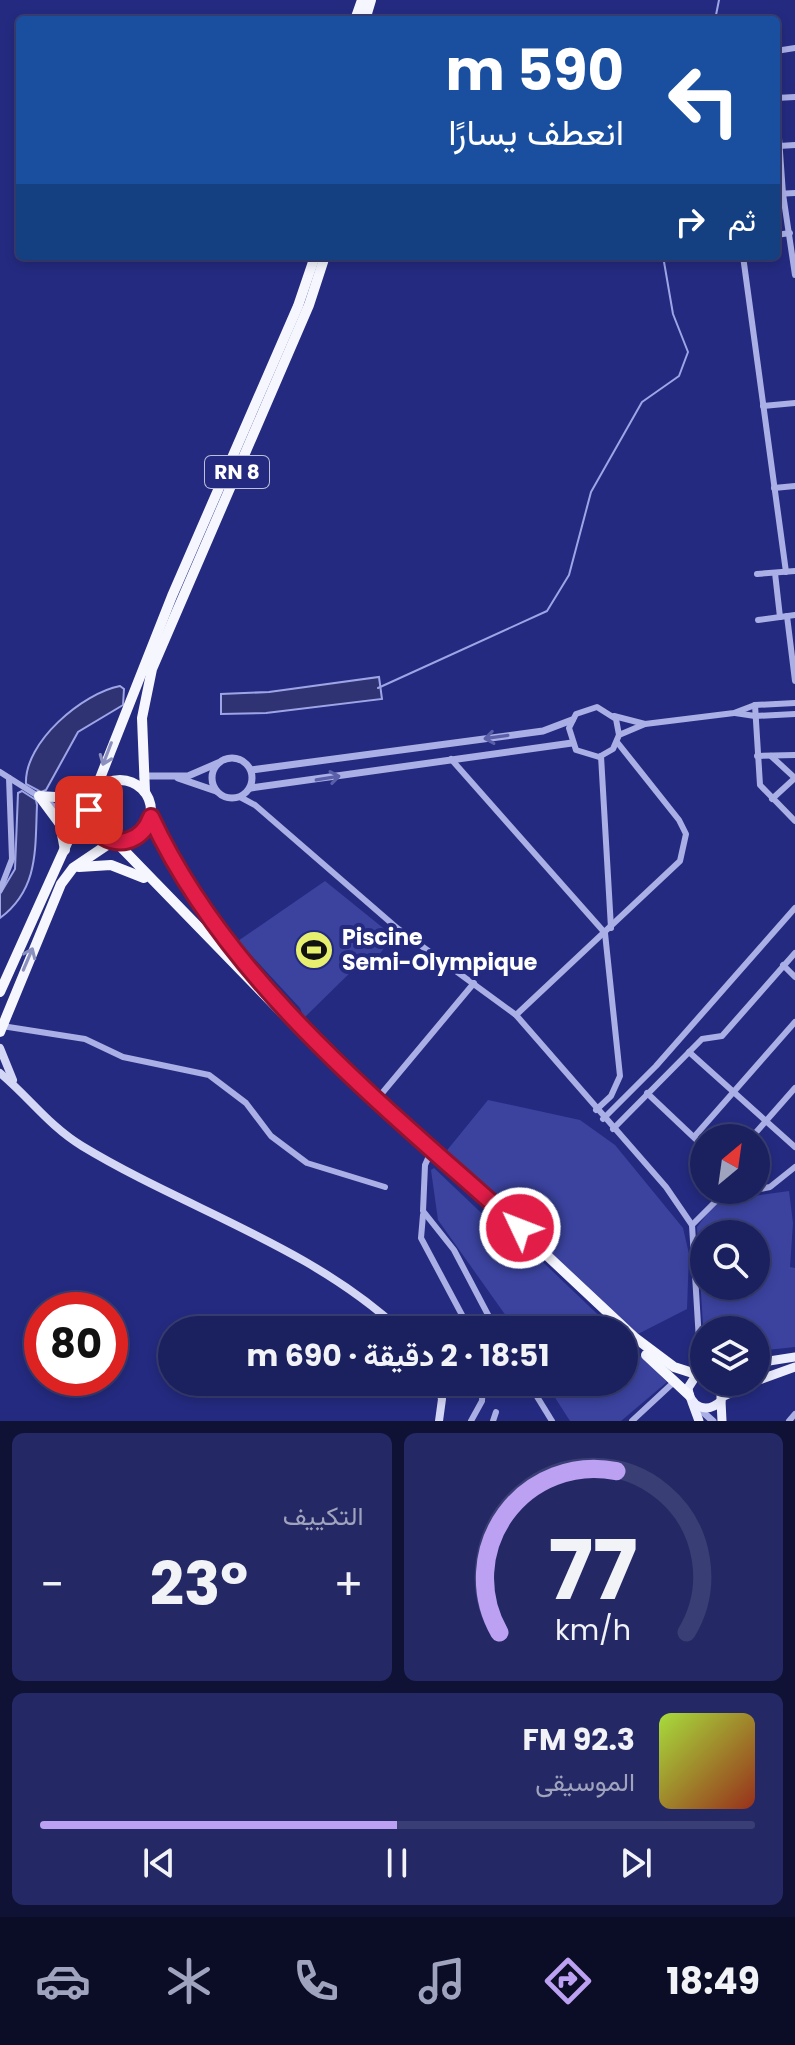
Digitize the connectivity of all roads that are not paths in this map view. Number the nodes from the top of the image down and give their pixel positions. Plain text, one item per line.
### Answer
1 (795, 193) edge
2 (780, 194) edge
3 (792, 236) edge
4 (314, 260) edge
5 (324, 260) edge
6 (744, 260) edge
7 (795, 275) edge
8 (795, 403) edge
9 (763, 406) junction
10 (795, 486) edge
11 (774, 488) junction
12 (795, 571) edge
13 (786, 572) junction
14 (775, 573) junction
15 (757, 574) dead end
16 (787, 616) edge
17 (758, 620) dead end
18 (795, 681) edge
19 (141, 686) junction
20 (795, 703) edge
21 (755, 705) junction
22 (734, 713) junction
23 (795, 714) edge
24 (613, 716) junction
25 (755, 716) junction
26 (572, 720) junction
27 (645, 724) junction
28 (618, 738) junction
29 (572, 743) junction
30 (795, 755) edge
31 (601, 756) junction
32 (757, 756) junction
33 (771, 756) junction
34 (451, 759) junction
35 (219, 763) junction
36 (251, 770) junction
37 (0, 772) edge
38 (143, 776) junction
39 (176, 777) junction
40 (794, 777) edge
41 (9, 778) junction
42 (98, 781) junction
43 (251, 788) junction
44 (145, 792) junction
45 (217, 792) junction
46 (39, 796) junction
47 (93, 796) junction
48 (240, 797) junction
49 (772, 799) junction
50 (151, 817) junction
51 (77, 821) junction
52 (795, 821) edge
53 (101, 836) junction
54 (114, 842) junction
55 (65, 850) junction
56 (73, 868) junction
57 (156, 886) junction
58 (0, 890) edge
59 (795, 908) edge
60 (608, 930) junction
61 (795, 953) edge
62 (783, 965) junction
63 (795, 977) edge
64 (474, 983) junction
65 (0, 992) edge
66 (516, 1015) junction
67 (795, 1022) edge
68 (1, 1029) edge
69 (0, 1048) edge
70 (689, 1052) junction
71 (0, 1073) edge
72 (16, 1088) junction
73 (795, 1088) edge
74 (733, 1092) junction
75 (647, 1093) junction
76 (378, 1098) junction
77 (596, 1110) junction
78 (603, 1119) junction
79 (766, 1121) junction
80 (705, 1124) edge
81 (763, 1124) edge
82 (613, 1129) junction
83 (690, 1133) edge
84 (795, 1147) edge
85 (430, 1154) junction
86 (795, 1167) edge
87 (770, 1185) edge
88 (385, 1187) dead end
89 (713, 1204) edge
90 (423, 1211) junction
91 (697, 1220) edge
92 (690, 1222) edge
93 (383, 1316) edge
94 (463, 1316) edge
95 (489, 1316) edge
96 (604, 1316) edge
97 (638, 1348) edge
98 (795, 1357) edge
99 (770, 1361) edge
100 (795, 1367) edge
101 (690, 1371) edge
102 (770, 1376) edge
103 (674, 1382) junction
104 (441, 1396) edge
105 (482, 1396) edge
106 (537, 1396) edge
107 (691, 1396) edge
108 (722, 1396) edge
109 (728, 1396) edge
110 (722, 1399) junction
111 (692, 1401) junction
112 (496, 1412) dead end
113 (795, 1414) edge
114 (439, 1421) edge
115 (471, 1421) edge
116 (493, 1421) edge
117 (552, 1421) edge
118 (632, 1421) edge
119 (699, 1421) edge
120 (713, 1421) edge
121 (722, 1421) edge
122 (789, 1421) edge

1 - 2 street
2 - 3 street
3 - 7 street
4 - 19 highway, RN 8
5 - 19 highway, RN 8
6 - 9 street
8 - 9 street
9 - 11 street
10 - 11 street
11 - 13 street
12 - 13 street
13 - 14 street
14 - 15 street
14 - 16 street
16 - 17 street
16 - 18 street
19 - 38 highway, RN 8
19 -> 42 highway, RN 8
20 - 21 street
21 - 22 street
21 - 25 street
22 - 25 street
22 - 27 street
23 - 25 street
24 - 26 street
24 - 27 street
24 - 28 street
25 - 32 street
26 - 29 street
26 -> 36 street
27 - 28 street
28 - 31 street
28 - 60 street
29 - 31 street
29 - 34 street
30 - 33 street
30 - 40 street
31 - 60 street
32 - 33 street
32 - 49 street
33 - 40 street
43 -> 34 street
34 - 60 street
35 - 36 street
35 - 39 street
35 - 45 street
36 - 43 street
37 - 41 street
38 - 39 street
38 - 44 highway, RN 8
39 - 45 street
40 - 49 street
41 - 46 street
41 - 58 street
42 - 46 highway
42 - 47 highway, RN 8
43 - 48 street
44 - 47 highway
44 - 50 highway
45 - 48 street
46 - 51 street
46 - 55 highway
47 - 51 highway
47 - 53 highway
48 - 64 street
49 - 52 street
50 - 54 highway
50 - 76 highway
51 - 53 street
51 - 55 highway
53 - 54 highway
54 - 56 highway
54 - 57 highway
55 - 65 highway
56 - 57 highway
68 -> 56 highway
57 - 85 highway
59 - 78 street
60 - 66 street
60 - 77 street
61 - 62 street
62 - 63 street
62 - 70 street
64 - 66 street
64 - 76 street
66 - 77 street
67 - 74 street
68 - 88 street
69 - 72 main road
70 - 74 street
70 - 75 street
71 - 72 main road
72 - 93 main road
73 - 79 street
74 - 79 street
74 - 80 street
75 - 82 street
75 - 83 street
76 - 101 highway
77 - 78 street
78 - 82 street
79 - 81 street
79 - 84 street
82 - 92 street
85 - 90 street
85 - 96 highway
86 - 87 street
89 - 91 street
90 - 94 street
90 - 95 street
97 - 103 highway
98 - 99 main road
100 - 102 main road
103 - 111 highway
103 - 118 street
104 - 114 main road
105 - 115 street
106 - 117 street
107 - 111 main road
108 - 110 main road
109 - 110 main road
110 - 111 main road
110 - 121 main road
111 - 119 main road
111 - 120 street
112 - 116 street
113 - 122 street

